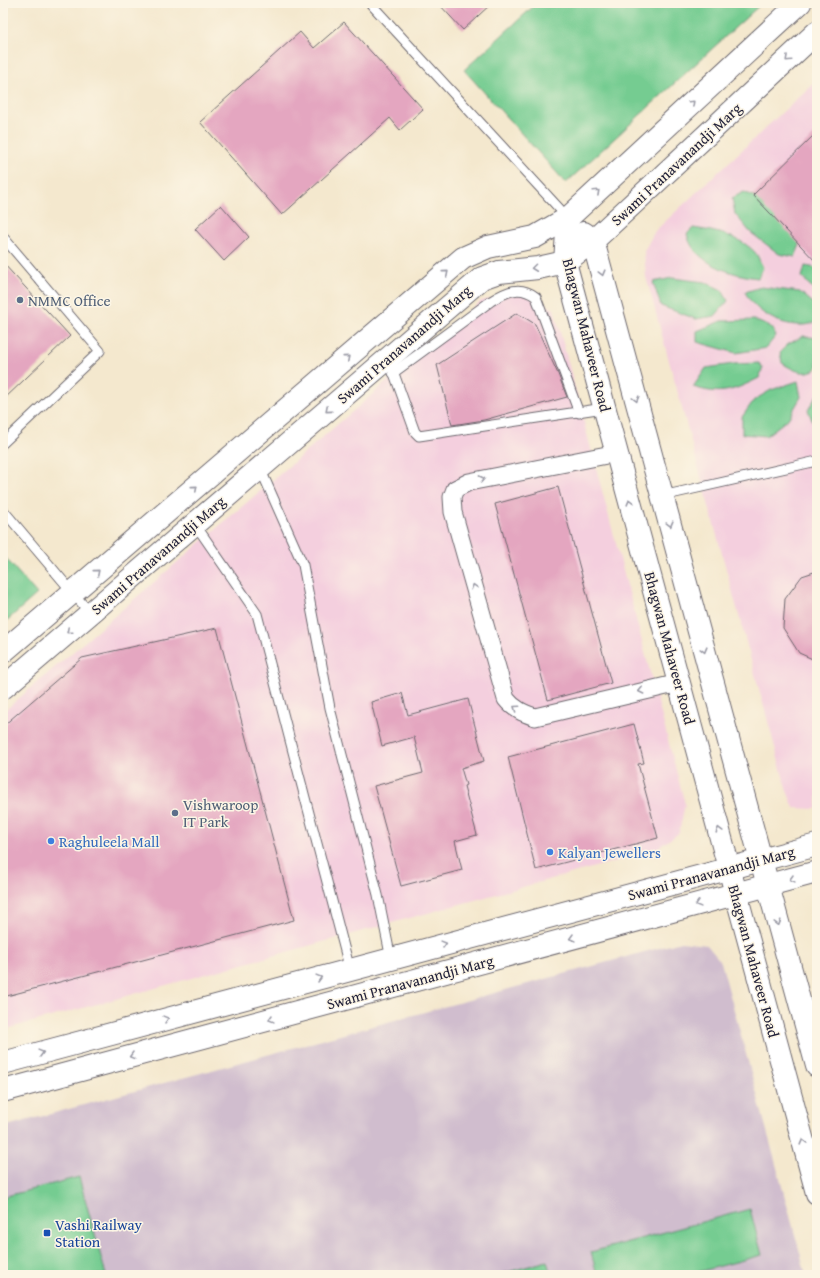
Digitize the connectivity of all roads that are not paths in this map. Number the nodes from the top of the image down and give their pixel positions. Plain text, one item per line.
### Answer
1 (370, 3) edge
2 (800, 3) edge
3 (817, 32) edge
4 (568, 218) junction
5 (3, 237) edge
6 (593, 241) junction
7 (566, 262) junction
8 (391, 365) junction
9 (606, 408) junction
10 (579, 413) junction
11 (4, 439) edge
12 (617, 453) junction
13 (817, 461) edge
14 (260, 468) junction
15 (662, 496) junction
16 (3, 510) edge
17 (195, 524) junction
18 (73, 593) junction
19 (90, 613) junction
20 (3, 652) edge
21 (679, 683) junction
22 (3, 688) edge
23 (817, 845) edge
24 (761, 860) junction
25 (729, 868) junction
26 (817, 872) edge
27 (768, 885) junction
28 (736, 894) junction
29 (586, 906) junction
30 (593, 932) junction
31 (391, 959) junction
32 (350, 970) junction
33 (286, 987) junction
34 (293, 1013) junction
35 (3, 1063) edge
36 (817, 1066) edge
37 (3, 1090) edge
38 (817, 1193) edge

1 - 4 lane
4 -> 2 street, Swami Pranavanandji Marg
3 -> 6 street, Swami Pranavanandji Marg
4 - 6 street, Bhagwan Mahaveer Road
4 - 7 street, Bhagwan Mahaveer Road
18 -> 4 street, Swami Pranavanandji Marg
5 - 11 lane
6 - 7 street, Swami Pranavanandji Marg
6 -> 15 street, Bhagwan Mahaveer Road
7 -> 8 street, Swami Pranavanandji Marg
7 - 9 street, Bhagwan Mahaveer Road
8 - 10 lane
8 - 10 lane
8 -> 14 street, Swami Pranavanandji Marg
9 - 10 lane
9 - 12 street, Bhagwan Mahaveer Road
21 -> 12 street, Bhagwan Mahaveer Road
21 -> 12 street
13 - 15 lane
14 - 17 street, Swami Pranavanandji Marg
14 - 31 lane
15 -> 24 street, Bhagwan Mahaveer Road
16 - 18 lane
17 - 19 street, Swami Pranavanandji Marg
17 - 32 lane
18 - 19 lane
18 - 20 street, Swami Pranavanandji Marg
19 -> 22 street, Swami Pranavanandji Marg
25 -> 21 street, Bhagwan Mahaveer Road
23 - 24 street, Swami Pranavanandji Marg
24 - 25 street, Swami Pranavanandji Marg
24 - 27 street, Bhagwan Mahaveer Road
25 - 28 street, Bhagwan Mahaveer Road
25 - 29 street, Swami Pranavanandji Marg
26 -> 27 street, Swami Pranavanandji Marg
27 - 28 street, Swami Pranavanandji Marg
27 -> 36 street, Bhagwan Mahaveer Road
28 -> 30 street, Swami Pranavanandji Marg
38 -> 28 street, Bhagwan Mahaveer Road
29 - 30 street
31 -> 29 street, Swami Pranavanandji Marg
30 -> 34 street, Swami Pranavanandji Marg
31 - 32 street, Swami Pranavanandji Marg
33 -> 32 street, Swami Pranavanandji Marg
33 - 34 street
35 -> 33 street, Swami Pranavanandji Marg
34 -> 37 street, Swami Pranavanandji Marg

